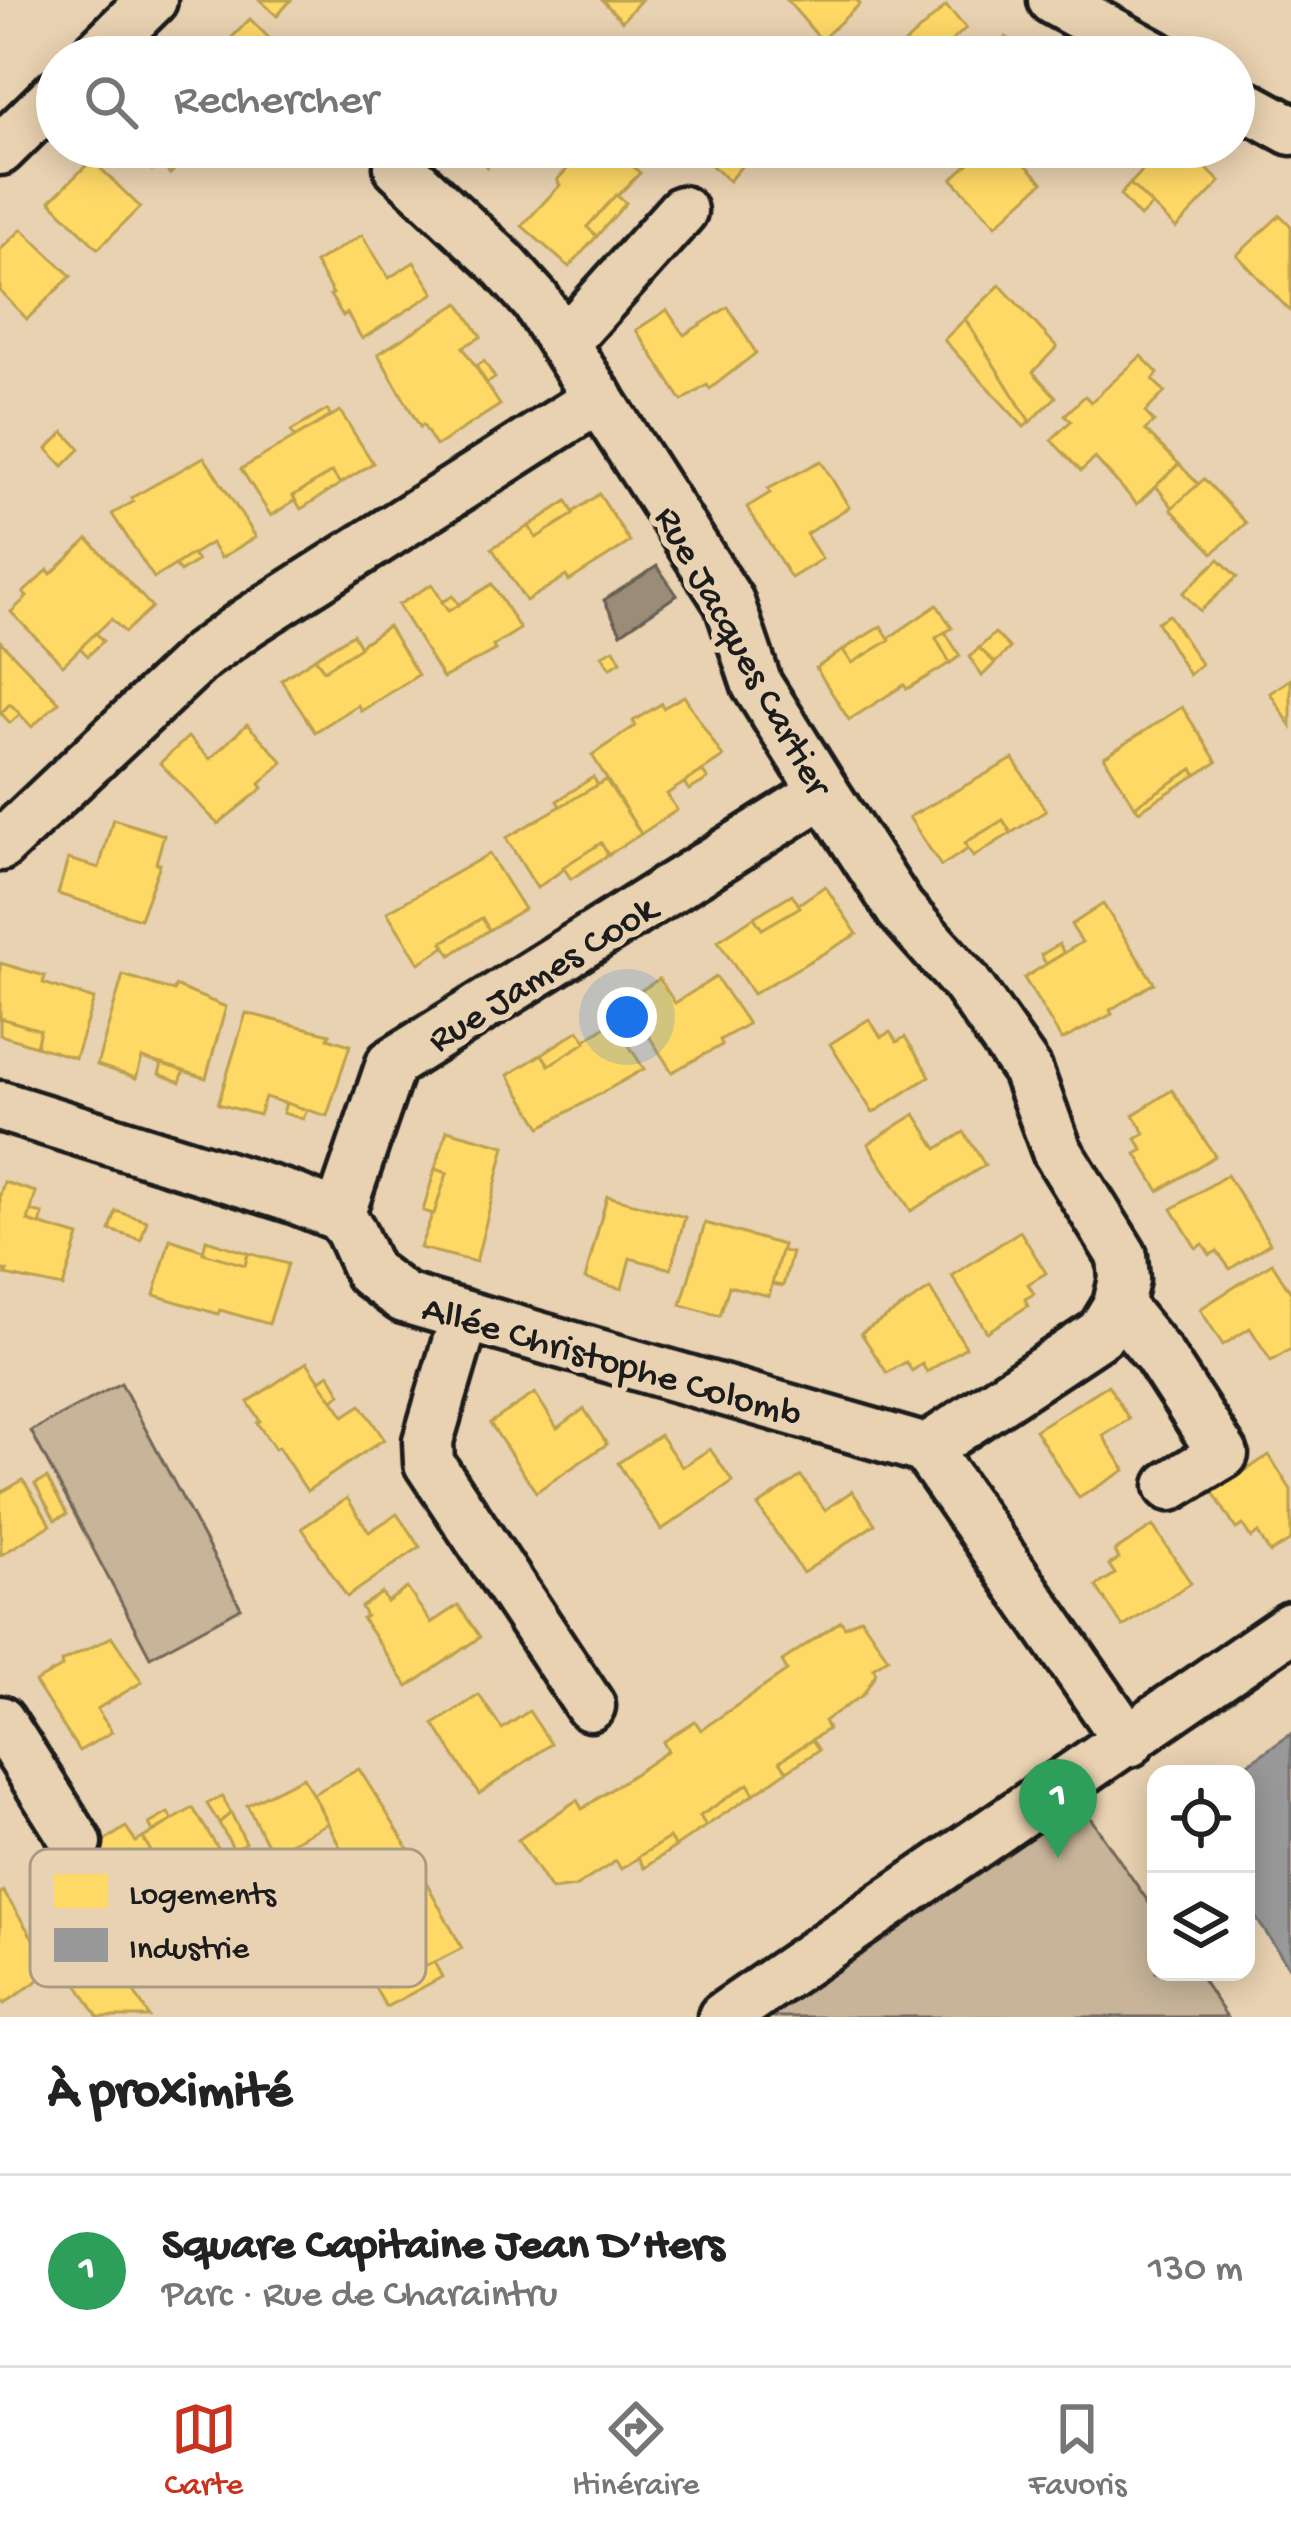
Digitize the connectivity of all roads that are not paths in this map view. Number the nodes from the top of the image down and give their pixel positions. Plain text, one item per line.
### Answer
1 (152, 0) edge
2 (1053, 0) edge
3 (115, 36) edge
4 (1119, 36) edge
5 (1255, 110) edge
6 (36, 115) edge
7 (1291, 130) edge
8 (0, 150) edge
9 (400, 168) edge
10 (682, 212) dead end
11 (563, 344) junction
12 (599, 398) junction
13 (824, 792) junction
14 (0, 846) edge
15 (0, 1106) edge
16 (339, 1216) junction
17 (1118, 1305) junction
18 (465, 1316) junction
19 (926, 1449) junction
20 (1169, 1486) dead end
21 (1291, 1627) edge
22 (590, 1706) dead end
23 (0, 1721) edge
24 (1129, 1742) junction
25 (77, 1843) dead end
26 (723, 2017) edge

1 - 3 street
2 - 4 street
5 - 7 street
6 - 8 street
9 - 11 street, Rue Jacques Cartier
10 - 11 street
11 - 12 street, Rue Jacques Cartier
12 - 13 street, Rue Jacques Cartier
12 - 14 street
13 - 16 street, Rue James Cook
13 - 17 street, Rue Jacques Cartier
15 - 16 street
16 - 18 street, Allée Christophe Colomb
17 - 19 street
17 - 20 street
18 - 19 street, Allée Christophe Colomb
18 - 22 street
19 - 24 street
21 - 24 street
23 - 25 street
24 - 26 street

